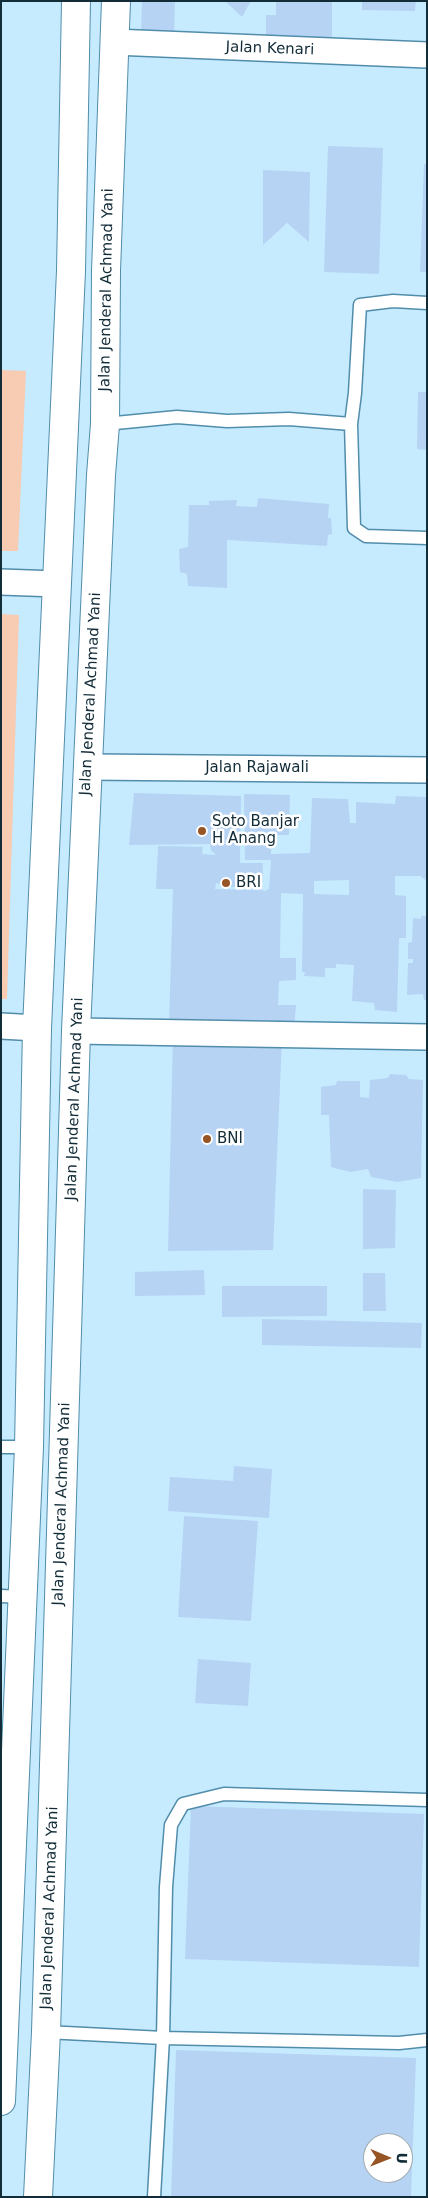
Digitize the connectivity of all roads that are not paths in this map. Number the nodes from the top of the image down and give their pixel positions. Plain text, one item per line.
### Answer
1 (76, 1) edge
2 (116, 1) edge
3 (114, 42) junction
4 (427, 55) edge
5 (106, 271) junction
6 (70, 272) junction
7 (427, 303) edge
8 (106, 424) junction
9 (350, 424) junction
10 (62, 475) junction
11 (101, 475) junction
12 (427, 538) edge
13 (1, 582) edge
14 (57, 584) junction
15 (88, 767) junction
16 (427, 770) edge
17 (1, 1026) edge
18 (37, 1028) junction
19 (76, 1031) junction
20 (427, 1038) edge
21 (1, 1446) edge
22 (29, 1447) junction
23 (12, 1596) edge
24 (427, 1800) edge
25 (6, 1854) edge
26 (5, 1890) edge
27 (46, 2032) junction
28 (163, 2038) junction
29 (427, 2040) edge
30 (1, 2102) edge
31 (38, 2197) edge
32 (154, 2197) edge

1 - 6 highway
2 - 3 highway, Jalan Jenderal Achmad Yani
3 - 4 street, Jalan Kenari
3 - 5 highway, Jalan Jenderal Achmad Yani
5 - 6 highway
5 - 8 highway, Jalan Jenderal Achmad Yani
6 - 10 highway
7 - 9 lane
8 - 9 lane
8 - 11 highway, Jalan Jenderal Achmad Yani
9 - 12 lane
10 - 11 highway
10 - 14 highway
11 - 15 highway, Jalan Jenderal Achmad Yani
13 - 14 street
14 - 18 highway
15 - 16 street, Jalan Rajawali
15 - 19 highway, Jalan Jenderal Achmad Yani
17 - 18 street
18 - 22 highway
19 - 20 street
19 - 27 highway, Jalan Jenderal Achmad Yani
21 - 22 lane
22 - 23 highway
23 - 25 highway
24 - 28 lane
25 - 26 highway
26 - 30 highway
27 - 28 lane
27 - 31 highway, Jalan Jenderal Achmad Yani
28 - 29 lane
28 - 32 lane

